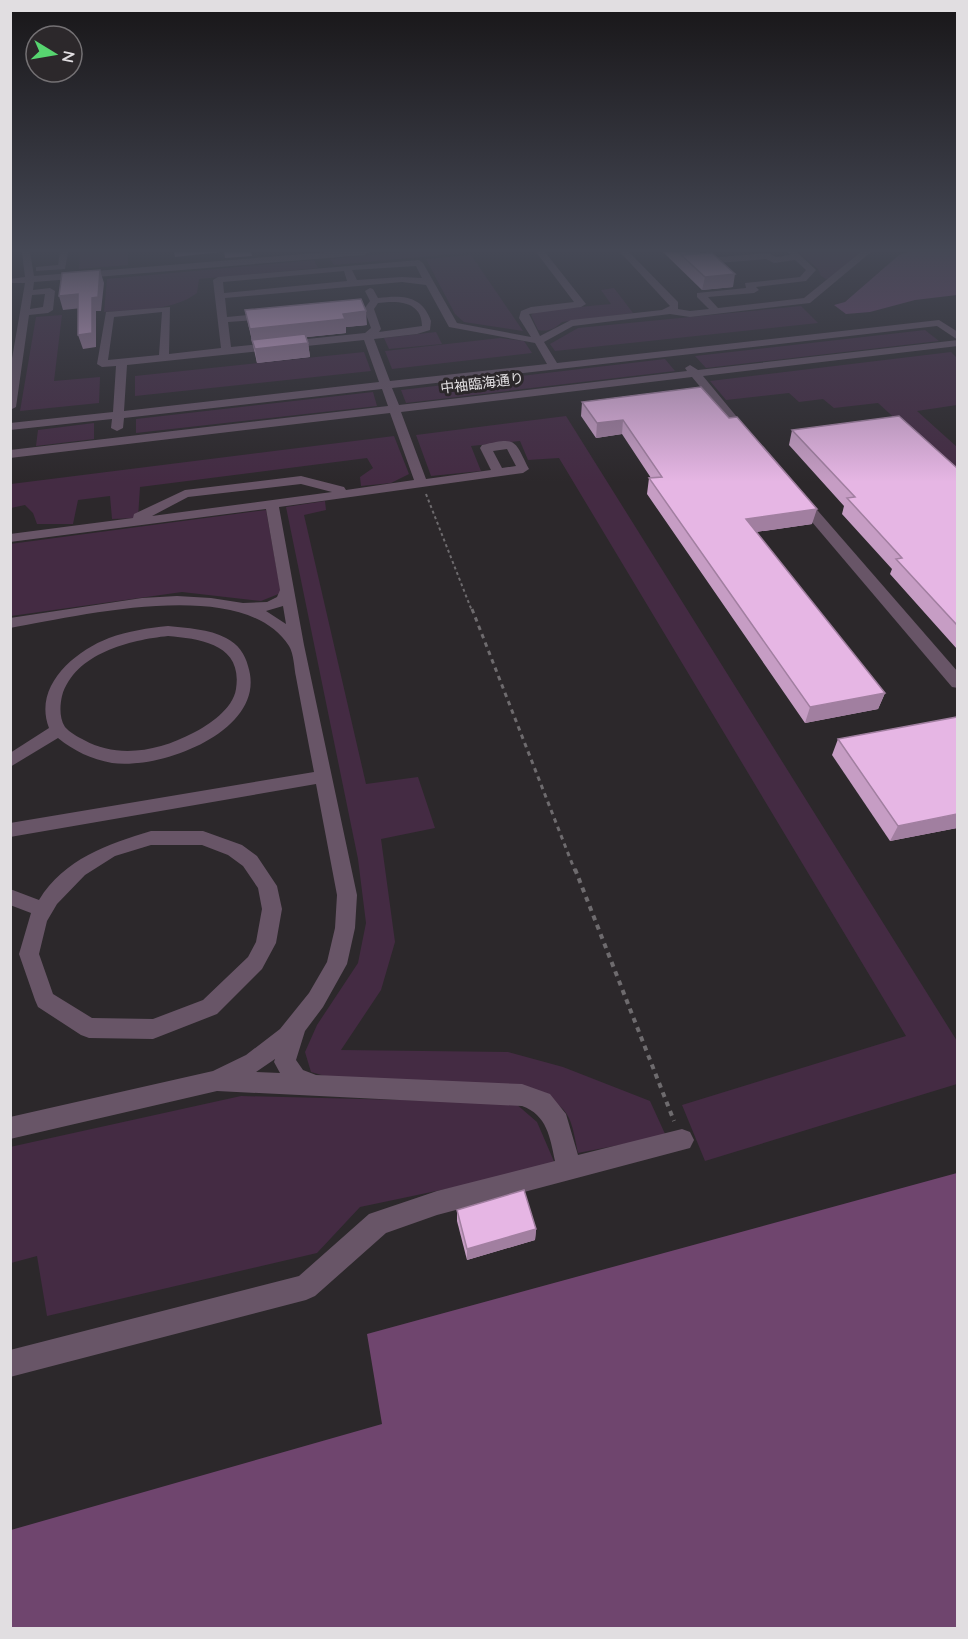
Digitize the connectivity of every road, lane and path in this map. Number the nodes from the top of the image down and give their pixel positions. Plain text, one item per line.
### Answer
1 (22, 328) edge
2 (107, 328) edge
3 (166, 328) edge
4 (223, 328) edge
5 (376, 328) edge
6 (425, 328) edge
7 (472, 328) edge
8 (530, 328) edge
9 (561, 328) edge
10 (889, 328) edge
11 (944, 328) edge
12 (368, 336) junction
13 (538, 341) junction
14 (956, 342) edge
15 (226, 351) junction
16 (677, 352) junction
17 (164, 358) junction
18 (122, 362) junction
19 (554, 366) junction
20 (695, 374) junction
21 (386, 385) junction
22 (10, 407) edge
23 (393, 409) junction
24 (117, 415) junction
25 (10, 427) edge
26 (116, 441) junction
27 (20, 442) edge
28 (756, 446) edge
29 (498, 472) dead end
30 (421, 483) junction
31 (794, 491) edge
32 (351, 493) junction
33 (272, 504) junction
34 (126, 524) junction
35 (10, 538) edge
36 (288, 587) junction
37 (239, 607) junction
38 (11, 623) edge
39 (298, 647) junction
40 (957, 683) edge
41 (58, 730) junction
42 (10, 761) edge
43 (322, 777) junction
44 (10, 830) edge
45 (10, 897) edge
46 (43, 910) junction
47 (297, 1025) junction
48 (216, 1081) junction
49 (316, 1086) junction
50 (10, 1128) edge
51 (682, 1140) joint
52 (569, 1168) junction
53 (10, 1364) edge

1 - 22 street
2 - 18 street
3 - 17 street
4 - 15 street
5 - 12 street
6 - 12 street
7 - 13 street
8 - 13 street
9 - 13 street
10 - 16 street, 中袖臨海通り
11 - 14 street, 中袖臨海通り
12 - 15 street
12 - 21 street
13 - 19 street
14 - 20 street, 中袖臨海通り
15 - 17 street
16 - 19 street, 中袖臨海通り
16 - 20 street
17 - 18 street
18 - 24 street
19 - 21 street, 中袖臨海通り
20 - 23 street, 中袖臨海通り
20 - 28 street
21 - 23 street
21 - 24 street, 中袖臨海通り
23 - 26 street, 中袖臨海通り
23 - 30 street
24 - 26 street
24 - 27 street, 中袖臨海通り
25 - 27 street, 中袖臨海通り
26 - 27 street, 中袖臨海通り
29 - 30 street
30 - 32 street
30 - 51 path
31 - 40 street
32 - 33 street
32 - 34 street
33 - 34 street
33 - 36 street
34 - 35 street
36 - 37 street
36 - 39 street
37 - 38 street
37 - 39 street
39 - 43 street
41 - 41 street
41 - 42 street
43 - 44 street
43 - 47 street
45 - 46 street
46 - 46 street
47 - 48 street
47 - 49 street
48 - 49 street
48 - 50 street
49 - 52 street
51 - 52 street
52 - 53 street

